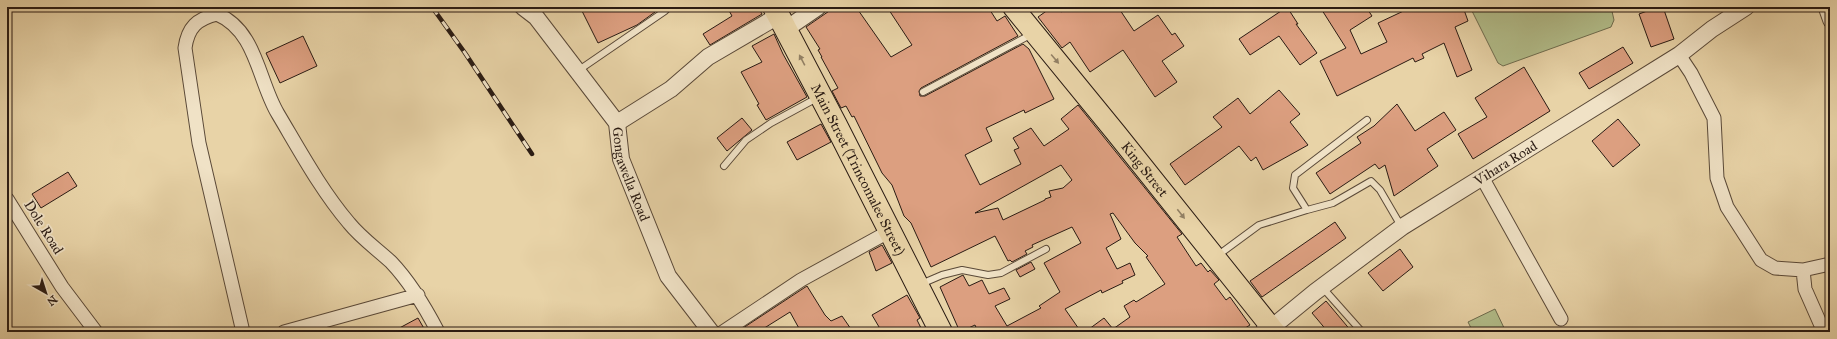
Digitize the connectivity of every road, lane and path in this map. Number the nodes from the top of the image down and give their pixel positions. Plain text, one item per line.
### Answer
1 (523, 7) edge
2 (669, 7) edge
3 (818, 7) edge
4 (1013, 7) edge
5 (1746, 7) edge
6 (1825, 7) edge
7 (779, 17) edge
8 (1830, 21) edge
9 (1033, 33) junction
10 (1679, 55) junction
11 (578, 71) junction
12 (923, 92) dead end
13 (820, 96) junction
14 (1367, 120) dead end
15 (617, 123) junction
16 (724, 166) dead end
17 (1483, 179) junction
18 (9, 205) edge
19 (1307, 210) junction
20 (1402, 227) junction
21 (890, 231) junction
22 (1046, 249) dead end
23 (1214, 258) junction
24 (1830, 264) edge
25 (1803, 270) junction
26 (918, 285) junction
27 (1322, 286) junction
28 (418, 295) junction
29 (1561, 319) dead end
30 (1270, 331) edge
31 (96, 332) edge
32 (244, 332) edge
33 (284, 332) edge
34 (438, 332) edge
35 (711, 332) edge
36 (723, 332) edge
37 (940, 332) edge
38 (1362, 332) edge
39 (1824, 332) edge

1 - 11 street, Gongawella Road
2 - 11 lane
3 - 7 street
4 - 9 main road, King Street
5 - 10 street, Vihara Road
6 - 8 street
13 -> 7 highway, Main Street (Trincomalee Street)
7 - 15 street
9 - 12 lane
9 -> 23 main road, King Street
10 - 17 street, Vihara Road
10 - 25 street
11 - 15 street, Gongawella Road
13 - 16 lane
13 - 21 highway, Main Street (Trincomalee Street)
14 - 19 lane
15 - 35 street, Gongawella Road
17 - 20 street, Vihara Road
17 - 29 street
18 - 31 street, Dole Road
19 - 20 lane
19 - 23 lane
20 - 27 street, Vihara Road
21 - 26 highway, Main Street (Trincomalee Street)
21 - 36 street
22 - 26 lane
23 - 30 main road, King Street
24 - 25 street
25 - 39 street
26 - 37 highway, Main Street (Trincomalee Street)
27 - 30 street, Vihara Road
27 - 38 lane
28 - 32 street
28 - 33 street
28 - 34 street

